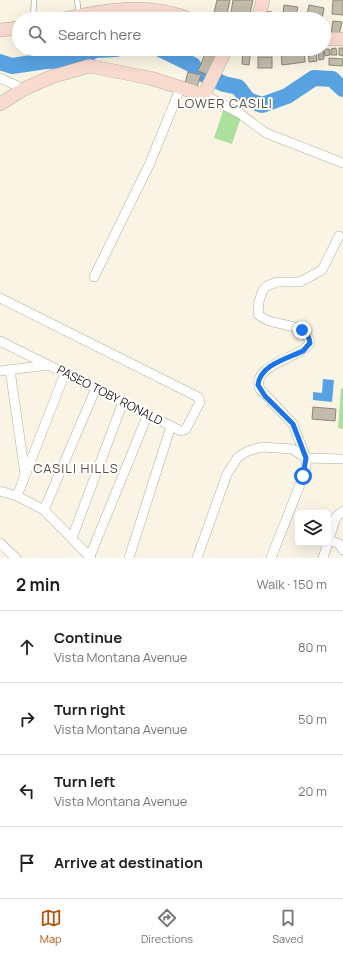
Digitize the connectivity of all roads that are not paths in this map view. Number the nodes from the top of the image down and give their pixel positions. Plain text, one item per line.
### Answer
1 (34, 0) edge
2 (77, 0) edge
3 (263, 0) edge
4 (33, 12) edge
5 (79, 12) edge
6 (99, 12) edge
7 (173, 12) edge
8 (260, 12) edge
9 (12, 29) edge
10 (0, 30) edge
11 (331, 39) edge
12 (343, 39) edge
13 (223, 56) edge
14 (0, 78) edge
15 (24, 89) junction
16 (180, 89) junction
17 (207, 91) junction
18 (0, 104) edge
19 (343, 163) edge
20 (339, 236) dead end
21 (94, 277) dead end
22 (0, 298) edge
23 (0, 341) edge
24 (48, 365) junction
25 (10, 370) junction
26 (0, 371) edge
27 (65, 373) junction
28 (96, 388) junction
29 (124, 402) junction
30 (148, 414) junction
31 (171, 426) junction
32 (306, 458) junction
33 (343, 459) edge
34 (26, 476) junction
35 (0, 491) edge
36 (17, 496) junction
37 (44, 510) junction
38 (343, 511) edge
39 (331, 533) edge
40 (72, 538) junction
41 (331, 541) edge
42 (0, 543) edge
43 (327, 546) edge
44 (343, 550) edge
45 (91, 557) edge
46 (16, 558) edge
47 (129, 558) edge
48 (196, 558) edge
49 (271, 558) edge
50 (323, 558) edge

1 - 4 lane
2 - 5 lane
3 - 8 street
6 - 7 street
9 - 10 street
11 - 12 street
13 - 17 street
14 - 15 street
15 - 16 street
15 - 18 street
16 - 17 street
16 - 21 street
17 - 19 street
20 - 32 street
22 - 31 street
23 - 24 street
24 - 25 street, PASEO TOBY RONALD
24 - 27 street, PASEO TOBY RONALD
25 - 26 street, PASEO TOBY RONALD
25 - 34 street
27 - 28 street, PASEO TOBY RONALD
27 - 34 street
28 - 29 street, PASEO TOBY RONALD
28 - 37 street
29 - 30 street, PASEO TOBY RONALD
29 - 40 street
30 - 31 street, PASEO TOBY RONALD
30 - 45 street
31 - 47 street
32 - 33 street
32 - 48 street
32 - 49 street
34 - 36 street
35 - 36 street
36 - 37 street
37 - 40 street
38 - 39 street
40 - 45 street
41 - 44 street
42 - 46 street
43 - 50 street

